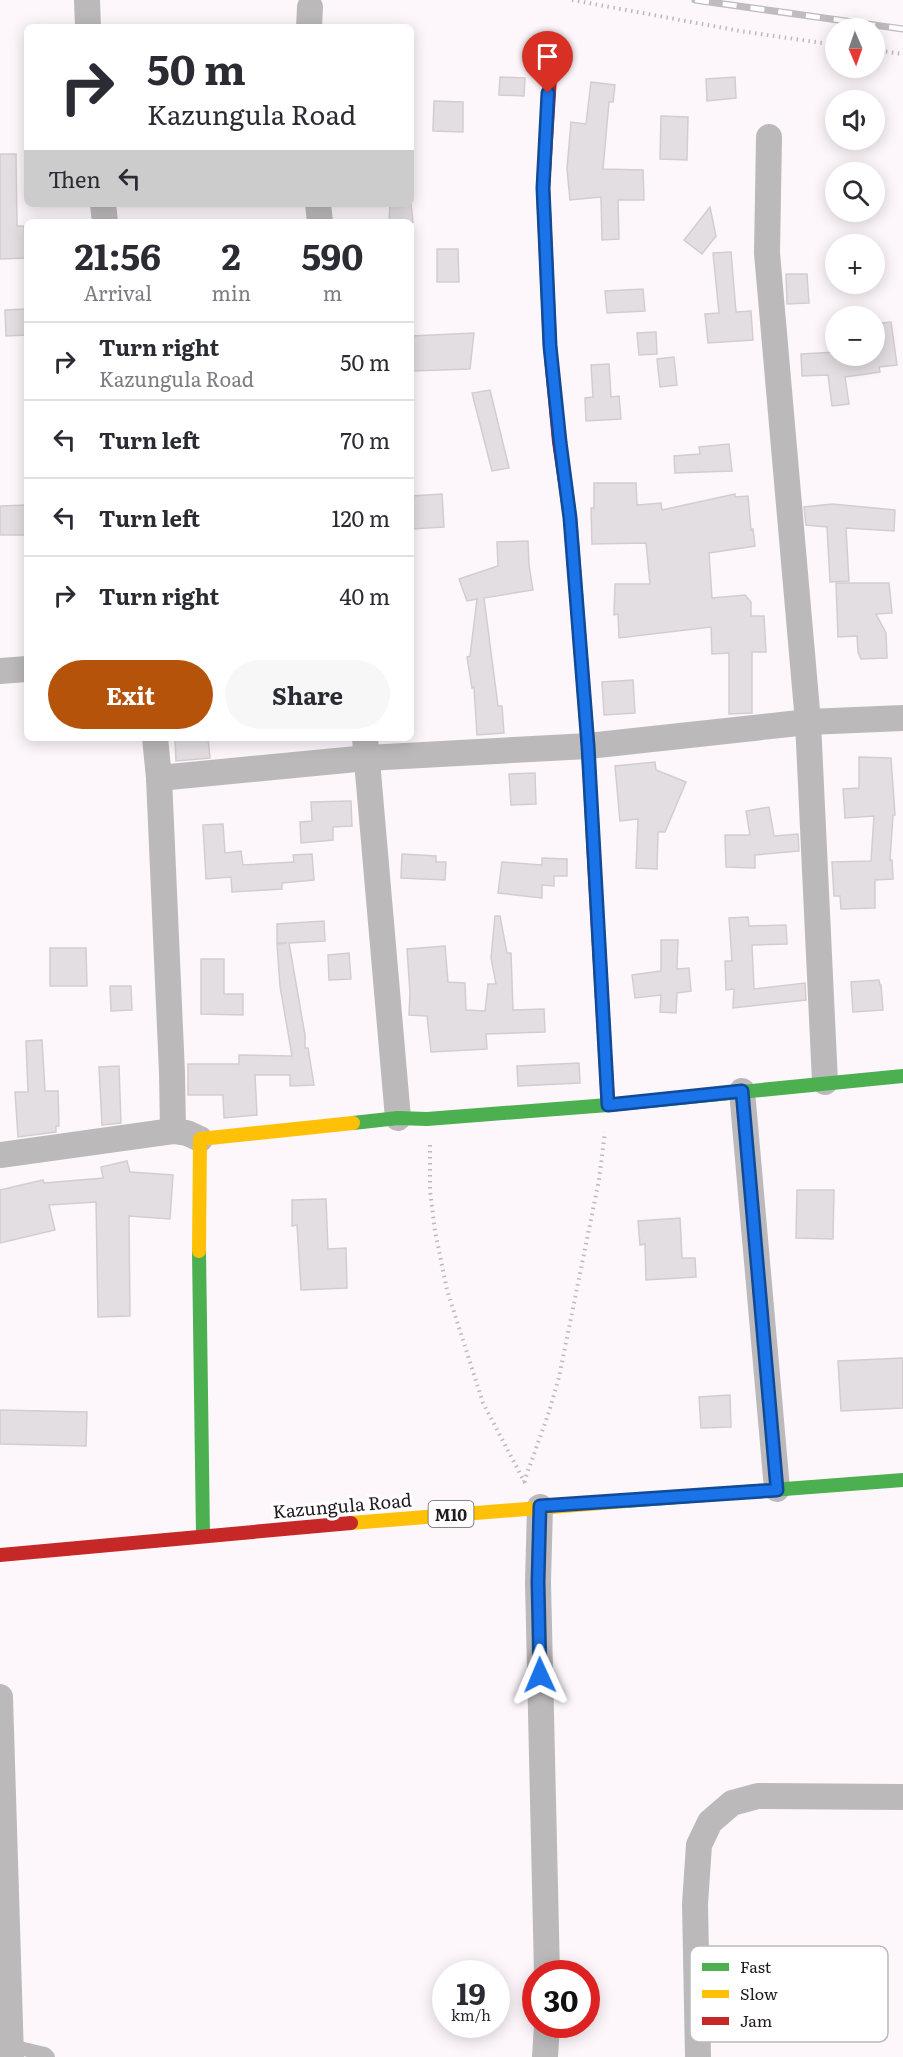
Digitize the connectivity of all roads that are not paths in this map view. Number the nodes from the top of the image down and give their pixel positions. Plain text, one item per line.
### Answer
1 (87, 0) edge
2 (88, 24) edge
3 (552, 46) dead end
4 (769, 137) dead end
5 (24, 669) edge
6 (0, 671) edge
7 (903, 718) edge
8 (807, 722) junction
9 (155, 741) edge
10 (588, 746) junction
11 (366, 748) edge
12 (159, 778) junction
13 (903, 1076) edge
14 (825, 1082) junction
15 (742, 1091) junction
16 (608, 1105) junction
17 (398, 1118) junction
18 (173, 1131) junction
19 (200, 1139) junction
20 (0, 1155) edge
21 (903, 1480) edge
22 (777, 1490) junction
23 (540, 1506) junction
24 (203, 1535) junction
25 (0, 1555) edge
26 (0, 1697) edge
27 (903, 1797) edge
28 (696, 1946) edge
29 (547, 1960) edge
30 (546, 2038) edge
31 (698, 2042) edge
32 (11, 2051) edge
33 (48, 2057) edge
34 (545, 2057) edge
35 (698, 2057) edge

1 - 2 street
3 - 10 main road
4 - 8 street
5 - 6 street
7 - 8 street
8 - 10 street
8 - 14 street
9 - 12 street
10 - 11 street
10 - 16 main road
11 - 12 street
11 - 17 street
12 - 18 street
13 - 14 main road
14 - 15 main road
15 - 16 main road
15 - 22 street
16 - 17 main road
17 - 19 main road
18 - 19 street
18 - 20 street
19 - 24 main road
21 - 22 main road, Kazungula Road / M10
22 - 23 main road, Kazungula Road / M10
23 - 24 main road, Kazungula Road / M10
23 - 29 street
24 - 25 main road, Kazungula Road / M10
26 - 32 street
27 - 28 street
30 - 34 street
31 - 35 street
32 - 33 lane

